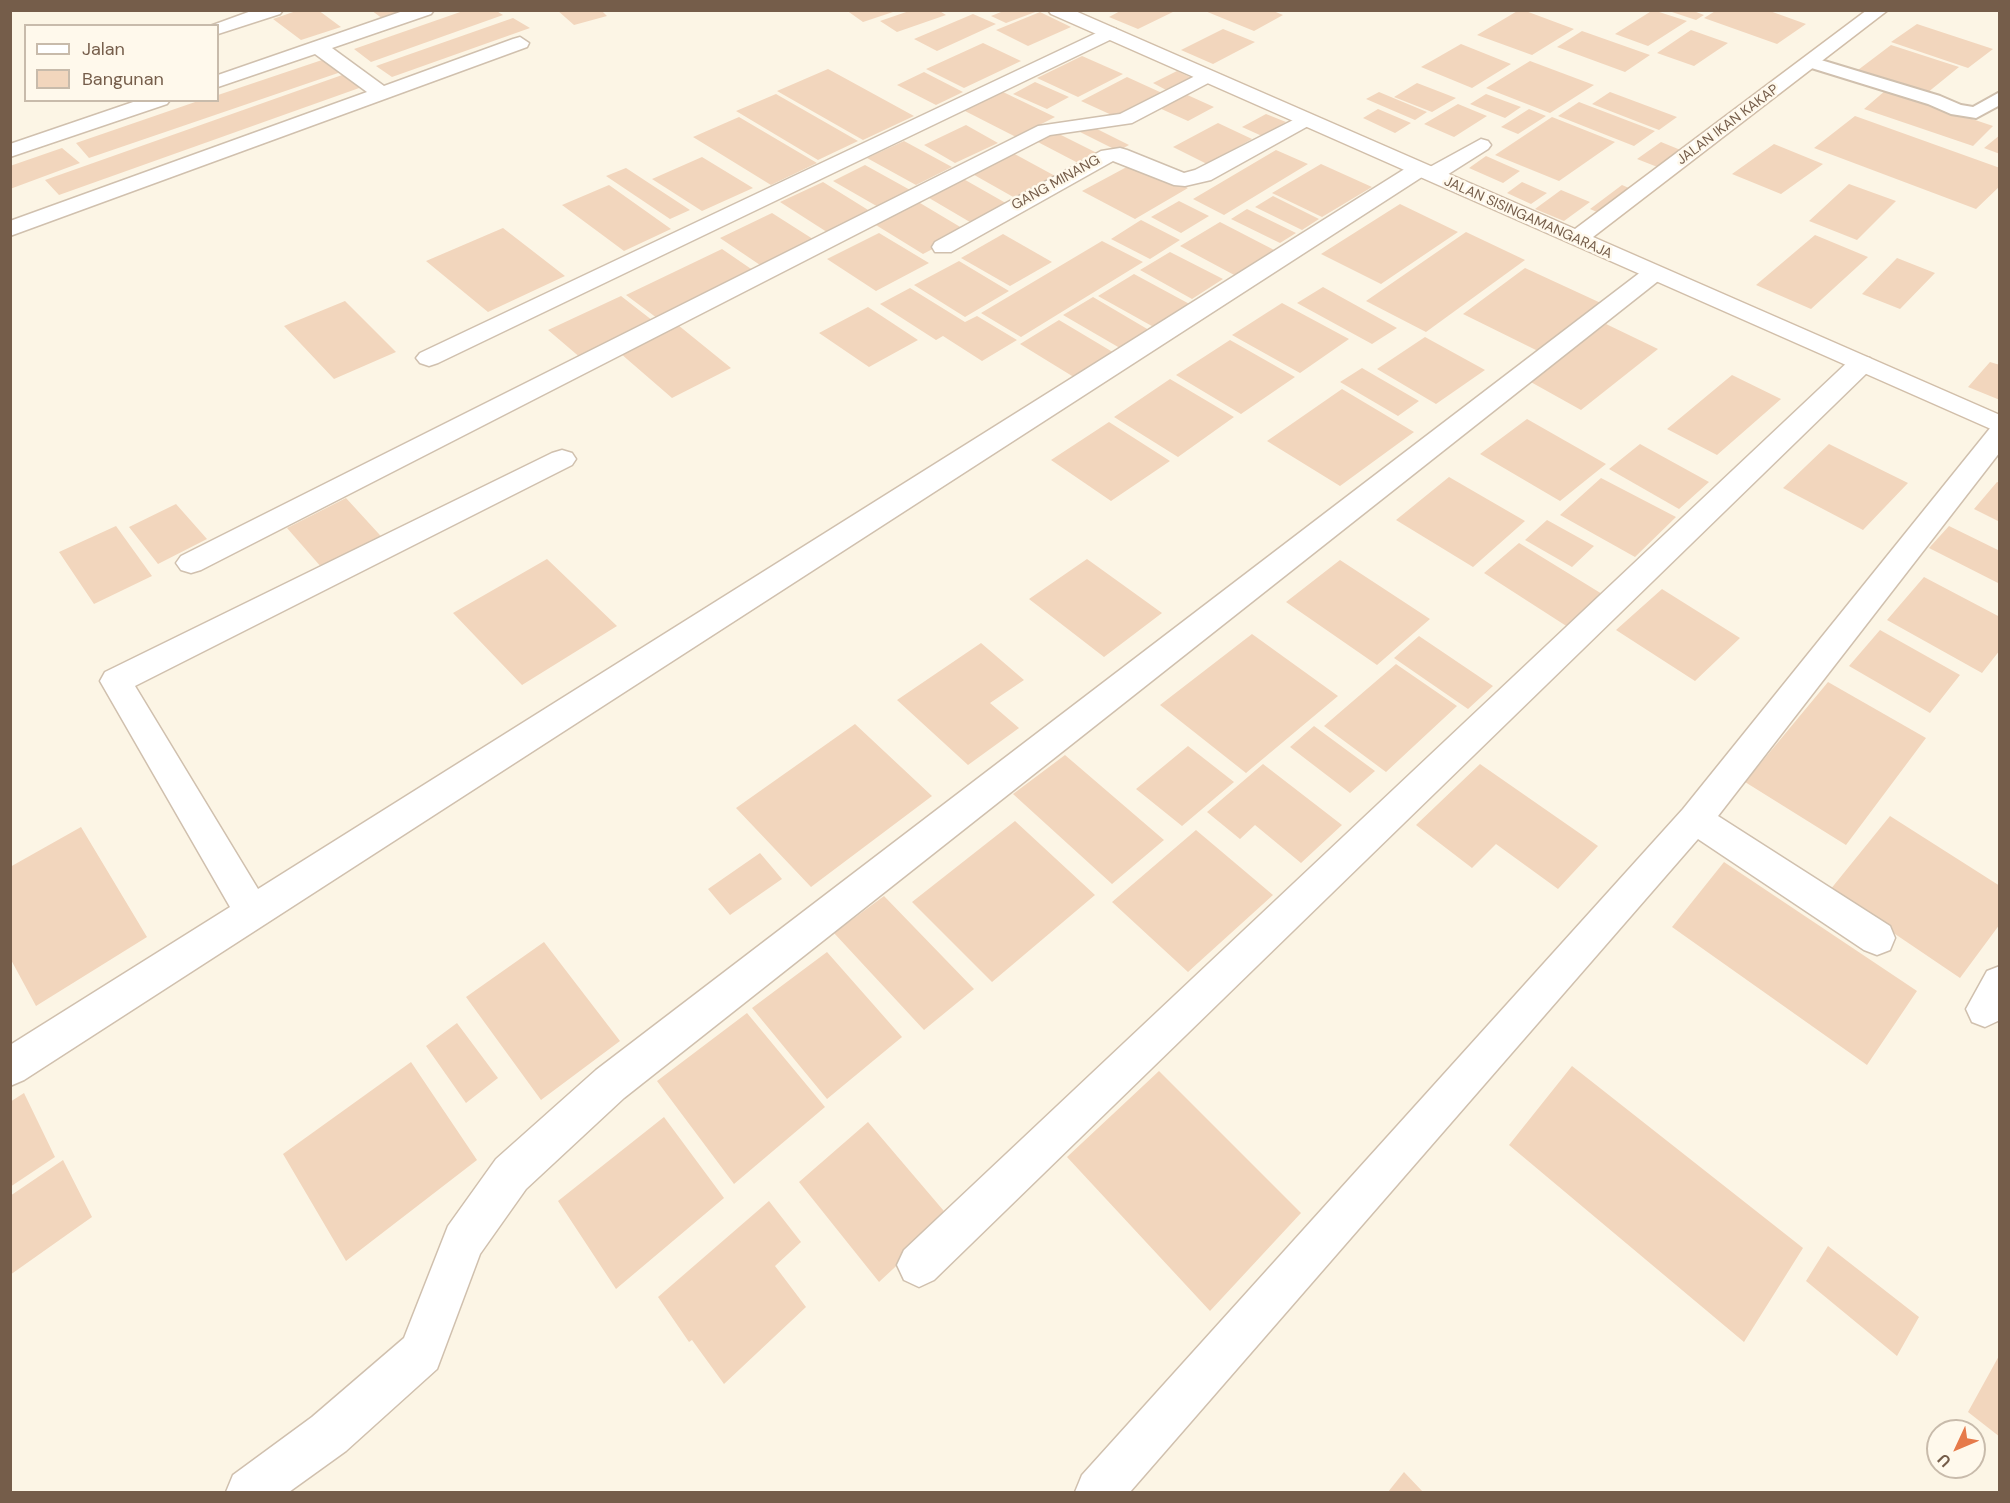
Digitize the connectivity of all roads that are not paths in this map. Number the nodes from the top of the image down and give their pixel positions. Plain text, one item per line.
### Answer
1 (274, 10) edge
2 (425, 10) edge
3 (1058, 10) edge
4 (1103, 10) edge
5 (1879, 10) edge
6 (1080, 20) junction
7 (219, 28) edge
8 (1108, 33) junction
9 (520, 43) dead end
10 (318, 47) junction
11 (1811, 62) junction
12 (219, 63) edge
13 (1207, 76) junction
14 (226, 78) edge
15 (381, 93) junction
16 (2000, 97) edge
17 (147, 102) edge
18 (121, 106) edge
19 (1303, 121) junction
20 (1481, 145) dead end
21 (10, 151) edge
22 (1425, 172) junction
23 (10, 229) edge
24 (1576, 239) junction
25 (943, 246) dead end
26 (1654, 273) junction
27 (429, 358) dead end
28 (1861, 364) junction
29 (2000, 425) edge
30 (2000, 433) edge
31 (562, 459) dead end
32 (191, 562) dead end
33 (1695, 819) junction
34 (253, 913) junction
35 (1877, 938) dead end
36 (10, 1067) edge
37 (919, 1265) dead end
38 (250, 1492) edge
39 (1099, 1492) edge

1 - 7 street
2 - 10 street
3 - 6 street, JALAN SISINGAMANGARAJA
4 - 6 street
5 - 11 street, JALAN IKAN KAKAP
6 - 8 street, JALAN SISINGAMANGARAJA
8 - 13 street, JALAN SISINGAMANGARAJA
8 - 27 street
9 - 15 street
10 - 14 street
10 - 15 street
11 - 16 lane
11 - 24 street, JALAN IKAN KAKAP
12 - 14 street
13 - 19 street, JALAN SISINGAMANGARAJA
13 - 32 street
15 - 23 street
17 - 18 street
18 - 21 street
19 - 22 street, JALAN SISINGAMANGARAJA
19 - 25 street, GANG MINANG
20 - 22 street
22 - 24 street, JALAN SISINGAMANGARAJA
22 - 34 street
24 - 26 street, JALAN SISINGAMANGARAJA
26 - 28 street, JALAN SISINGAMANGARAJA
26 - 38 street
28 - 29 street, JALAN SISINGAMANGARAJA
28 - 37 street
30 - 33 street
31 - 34 street
33 - 35 street
33 - 39 street
34 - 36 street

